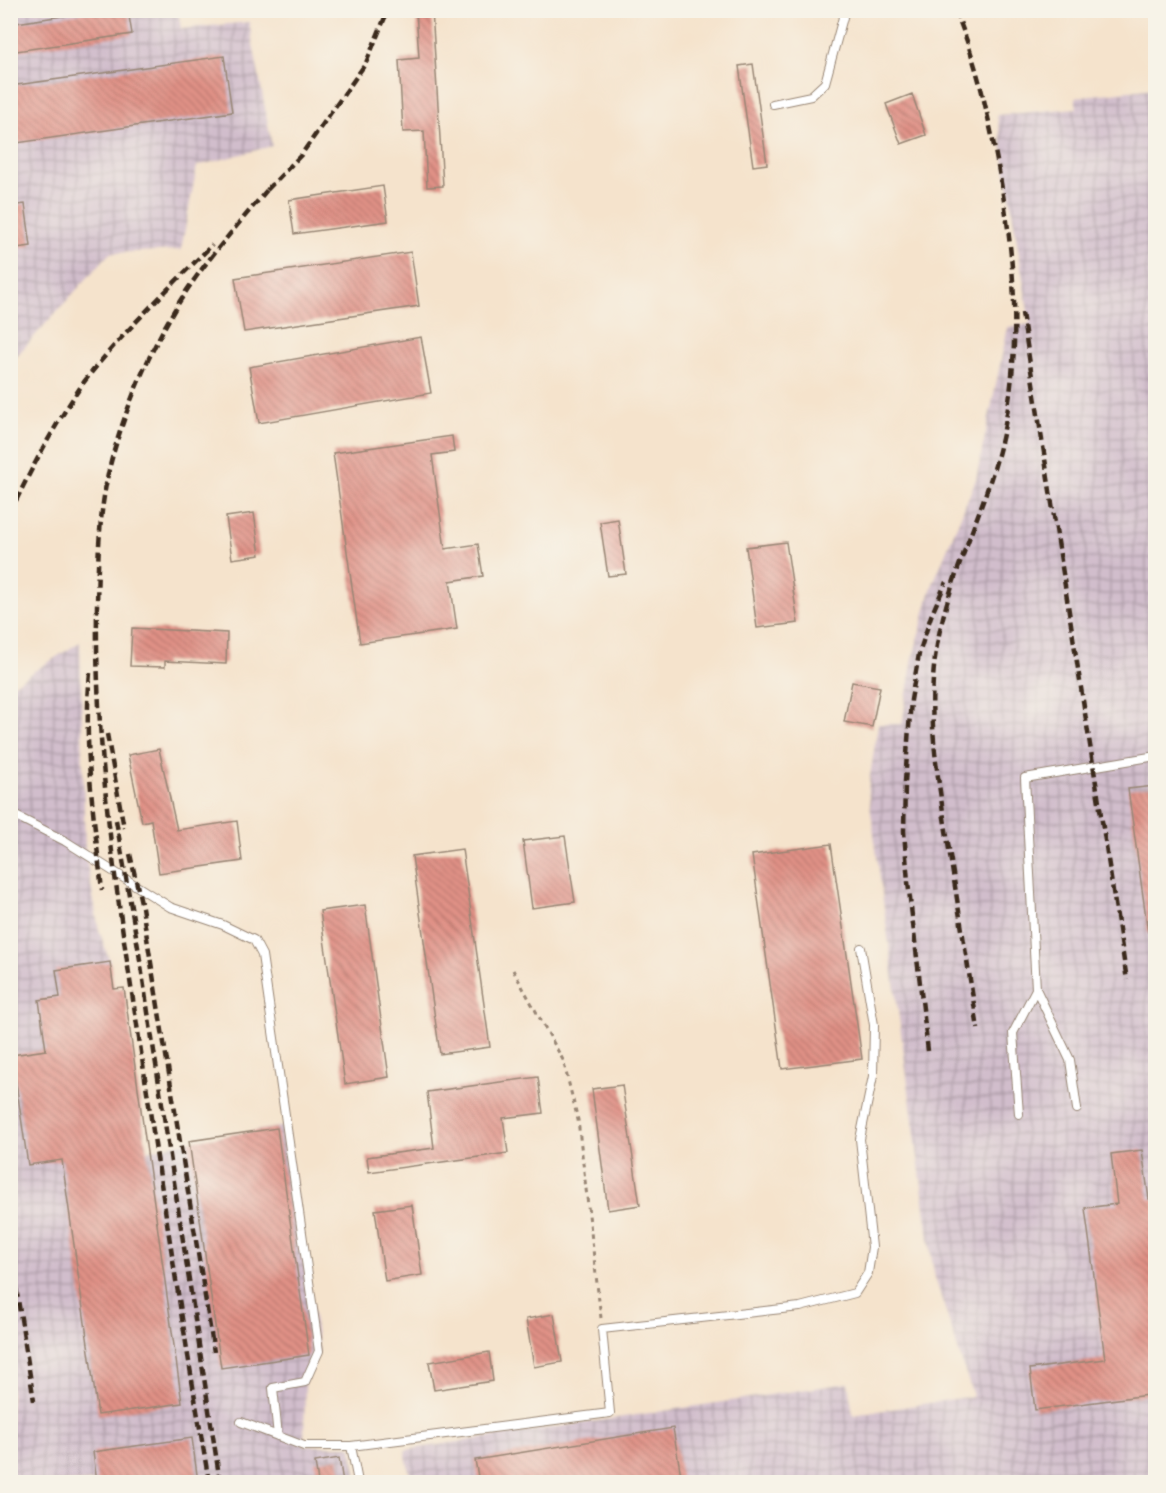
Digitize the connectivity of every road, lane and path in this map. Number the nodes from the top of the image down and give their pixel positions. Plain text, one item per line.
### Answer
1 (845, 10) edge
2 (773, 104) dead end
3 (1155, 756) edge
4 (10, 813) edge
5 (861, 948) dead end
6 (513, 970) dead end
7 (1036, 989) junction
8 (1077, 1109) dead end
9 (1019, 1114) dead end
10 (603, 1329) junction
11 (241, 1422) dead end
12 (278, 1436) junction
13 (351, 1446) junction
14 (358, 1482) edge

1 - 2 lane
3 - 7 lane
4 - 12 lane
5 - 10 lane
6 - 10 path
7 - 8 lane
7 - 9 lane
10 - 13 lane
11 - 12 lane
12 - 13 lane
13 - 14 lane

